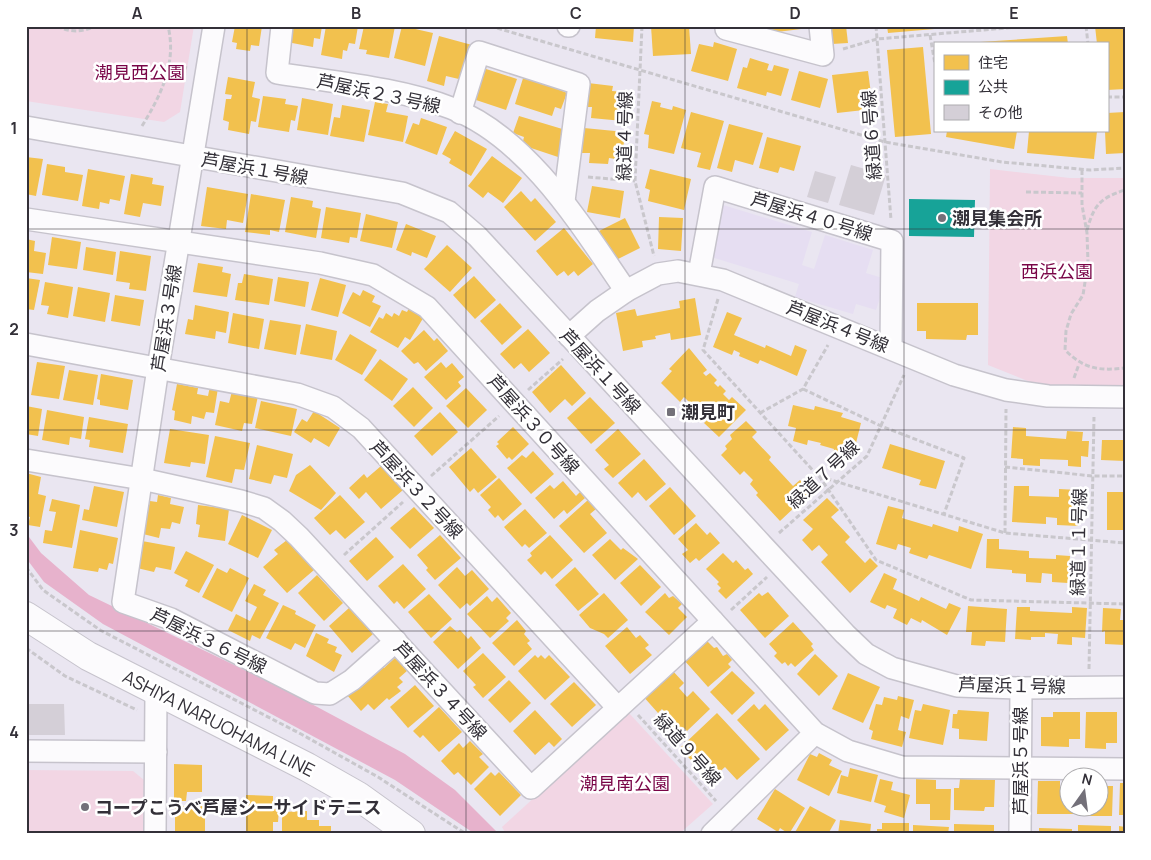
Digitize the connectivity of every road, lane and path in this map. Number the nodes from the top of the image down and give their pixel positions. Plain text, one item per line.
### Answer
1 (57, 26) edge
2 (96, 26) edge
3 (168, 26) edge
4 (214, 26) edge
5 (282, 26) edge
6 (490, 26) edge
7 (642, 26) edge
8 (726, 26) edge
9 (820, 26) edge
10 (876, 26) edge
11 (1030, 26) edge
12 (1086, 26) edge
13 (930, 35) junction
14 (877, 40) junction
15 (1088, 42) edge
16 (823, 54) junction
17 (934, 58) edge
18 (639, 70) junction
19 (1108, 97) edge
20 (1125, 97) edge
21 (460, 112) junction
22 (141, 126) dead end
23 (26, 127) edge
24 (885, 142) junction
25 (193, 157) junction
26 (1125, 168) edge
27 (1082, 170) junction
28 (567, 176) junction
29 (635, 181) junction
30 (1125, 190) edge
31 (1026, 192) dead end
32 (1082, 193) junction
33 (564, 200) junction
34 (26, 219) edge
35 (1087, 233) junction
36 (892, 241) junction
37 (179, 242) junction
38 (658, 274) junction
39 (699, 274) junction
40 (723, 280) junction
41 (626, 291) junction
42 (838, 326) junction
43 (573, 340) junction
44 (26, 344) edge
45 (891, 348) junction
46 (912, 356) junction
47 (158, 368) junction
48 (1125, 368) edge
49 (803, 389) junction
50 (1006, 390) junction
51 (1095, 397) junction
52 (1125, 397) edge
53 (514, 402) junction
54 (760, 412) junction
55 (881, 426) junction
56 (26, 460) edge
57 (1005, 467) junction
58 (818, 476) junction
59 (1093, 476) junction
60 (1125, 476) edge
61 (142, 479) junction
62 (837, 482) junction
63 (418, 488) junction
64 (828, 490) junction
65 (944, 514) junction
66 (1005, 533) junction
67 (1093, 540) junction
68 (1125, 542) edge
69 (764, 547) junction
70 (780, 565) junction
71 (26, 567) edge
72 (329, 569) junction
73 (1091, 604) junction
74 (1125, 604) edge
75 (26, 616) edge
76 (714, 623) junction
77 (396, 641) junction
78 (1089, 687) junction
79 (1125, 687) edge
80 (1021, 688) junction
81 (156, 692) junction
82 (622, 705) junction
83 (815, 733) junction
84 (26, 751) edge
85 (156, 752) junction
86 (1021, 768) junction
87 (1125, 769) edge
88 (725, 827) edge
89 (155, 834) edge
90 (411, 834) edge
91 (466, 834) edge
92 (1020, 834) edge

1 - 2 path
3 - 22 path
4 - 25 street, 芦屋浜３号線
5 - 21 street, 芦屋浜２３号線
6 - 18 path
7 - 18 path, 緑道４号線
8 - 16 street
9 - 16 street
10 - 14 path, 緑道６号線
11 - 13 path
12 - 15 path
13 - 14 path
13 - 17 path
14 - 16 path
14 - 24 path, 緑道６号線
18 - 24 path
18 - 29 path, 緑道４号線
19 - 20 path
21 - 28 street
21 - 33 street, 芦屋浜２３号線
23 - 25 street, 芦屋浜１号線
24 - 27 path
24 - 36 path, 緑道６号線
25 - 37 street, 芦屋浜３号線
25 - 43 street, 芦屋浜１号線
26 - 27 path
27 - 32 path
28 - 29 path
28 - 33 street
29 - 38 path, 緑道４号線
30 - 35 path
31 - 32 path
32 - 35 path
33 - 41 street, 芦屋浜２３号線
34 - 37 street, 芦屋浜３０号線
35 - 48 path
36 - 39 street, 芦屋浜４０号線
36 - 45 street, 芦屋浜４０号線
37 - 47 street, 芦屋浜３号線
37 - 53 street, 芦屋浜３０号線
38 - 39 street, 芦屋浜４号線
38 - 41 street, 芦屋浜４号線
39 - 40 street, 芦屋浜４号線
40 - 42 street, 芦屋浜４号線
40 - 54 path
41 - 43 street, 芦屋浜４号線
42 - 45 street, 芦屋浜４号線
42 - 49 path
43 - 53 path
43 - 69 street, 芦屋浜１号線
44 - 47 street, 芦屋浜３２号線
45 - 46 street, 芦屋浜４号線
46 - 50 street, 芦屋浜４号線
46 - 55 path, 緑道７号線
47 - 61 street, 芦屋浜３号線
47 - 63 street, 芦屋浜３２号線
49 - 54 path
49 - 55 path
50 - 51 street, 芦屋浜４号線
50 - 57 path
51 - 52 street, 芦屋浜４号線
51 - 59 path, 緑道１１号線
53 - 63 path
53 - 76 street, 芦屋浜３０号線
54 - 58 path
55 - 62 path, 緑道７号線
55 - 65 path
56 - 61 street, 芦屋浜３４号線
57 - 59 path
57 - 66 path
58 - 62 path
58 - 64 path
59 - 60 path
59 - 67 path, 緑道１１号線
61 - 72 street, 芦屋浜３４号線
61 - 77 street, 芦屋浜３６号線
62 - 64 path, 緑道７号線
62 - 65 path
63 - 72 path
63 - 82 street, 芦屋浜３２号線
64 - 69 path, 緑道７号線
64 - 73 path
65 - 66 path
66 - 67 path
67 - 68 path
67 - 73 path, 緑道１１号線
69 - 70 street, 芦屋浜１号線
70 - 76 path
70 - 80 street, 芦屋浜１号線
71 - 91 path
72 - 77 street, 芦屋浜３４号線
73 - 74 path
73 - 78 path, 緑道１１号線
75 - 81 main road, ASHIYA NARUOHAMA LINE
76 - 82 street, 芦屋浜３４号線
76 - 83 street, 芦屋浜３０号線
77 - 82 street, 芦屋浜３４号線
78 - 79 street, 芦屋浜１号線
78 - 80 street, 芦屋浜１号線
80 - 86 street, 芦屋浜５号線
81 - 85 street
81 - 90 main road, ASHIYA NARUOHAMA LINE
82 - 88 path, 緑道９号線
83 - 86 street, 芦屋浜３０号線
83 - 88 street
84 - 85 street
85 - 89 street
86 - 87 street, 芦屋浜３０号線
86 - 92 street, 芦屋浜５号線

